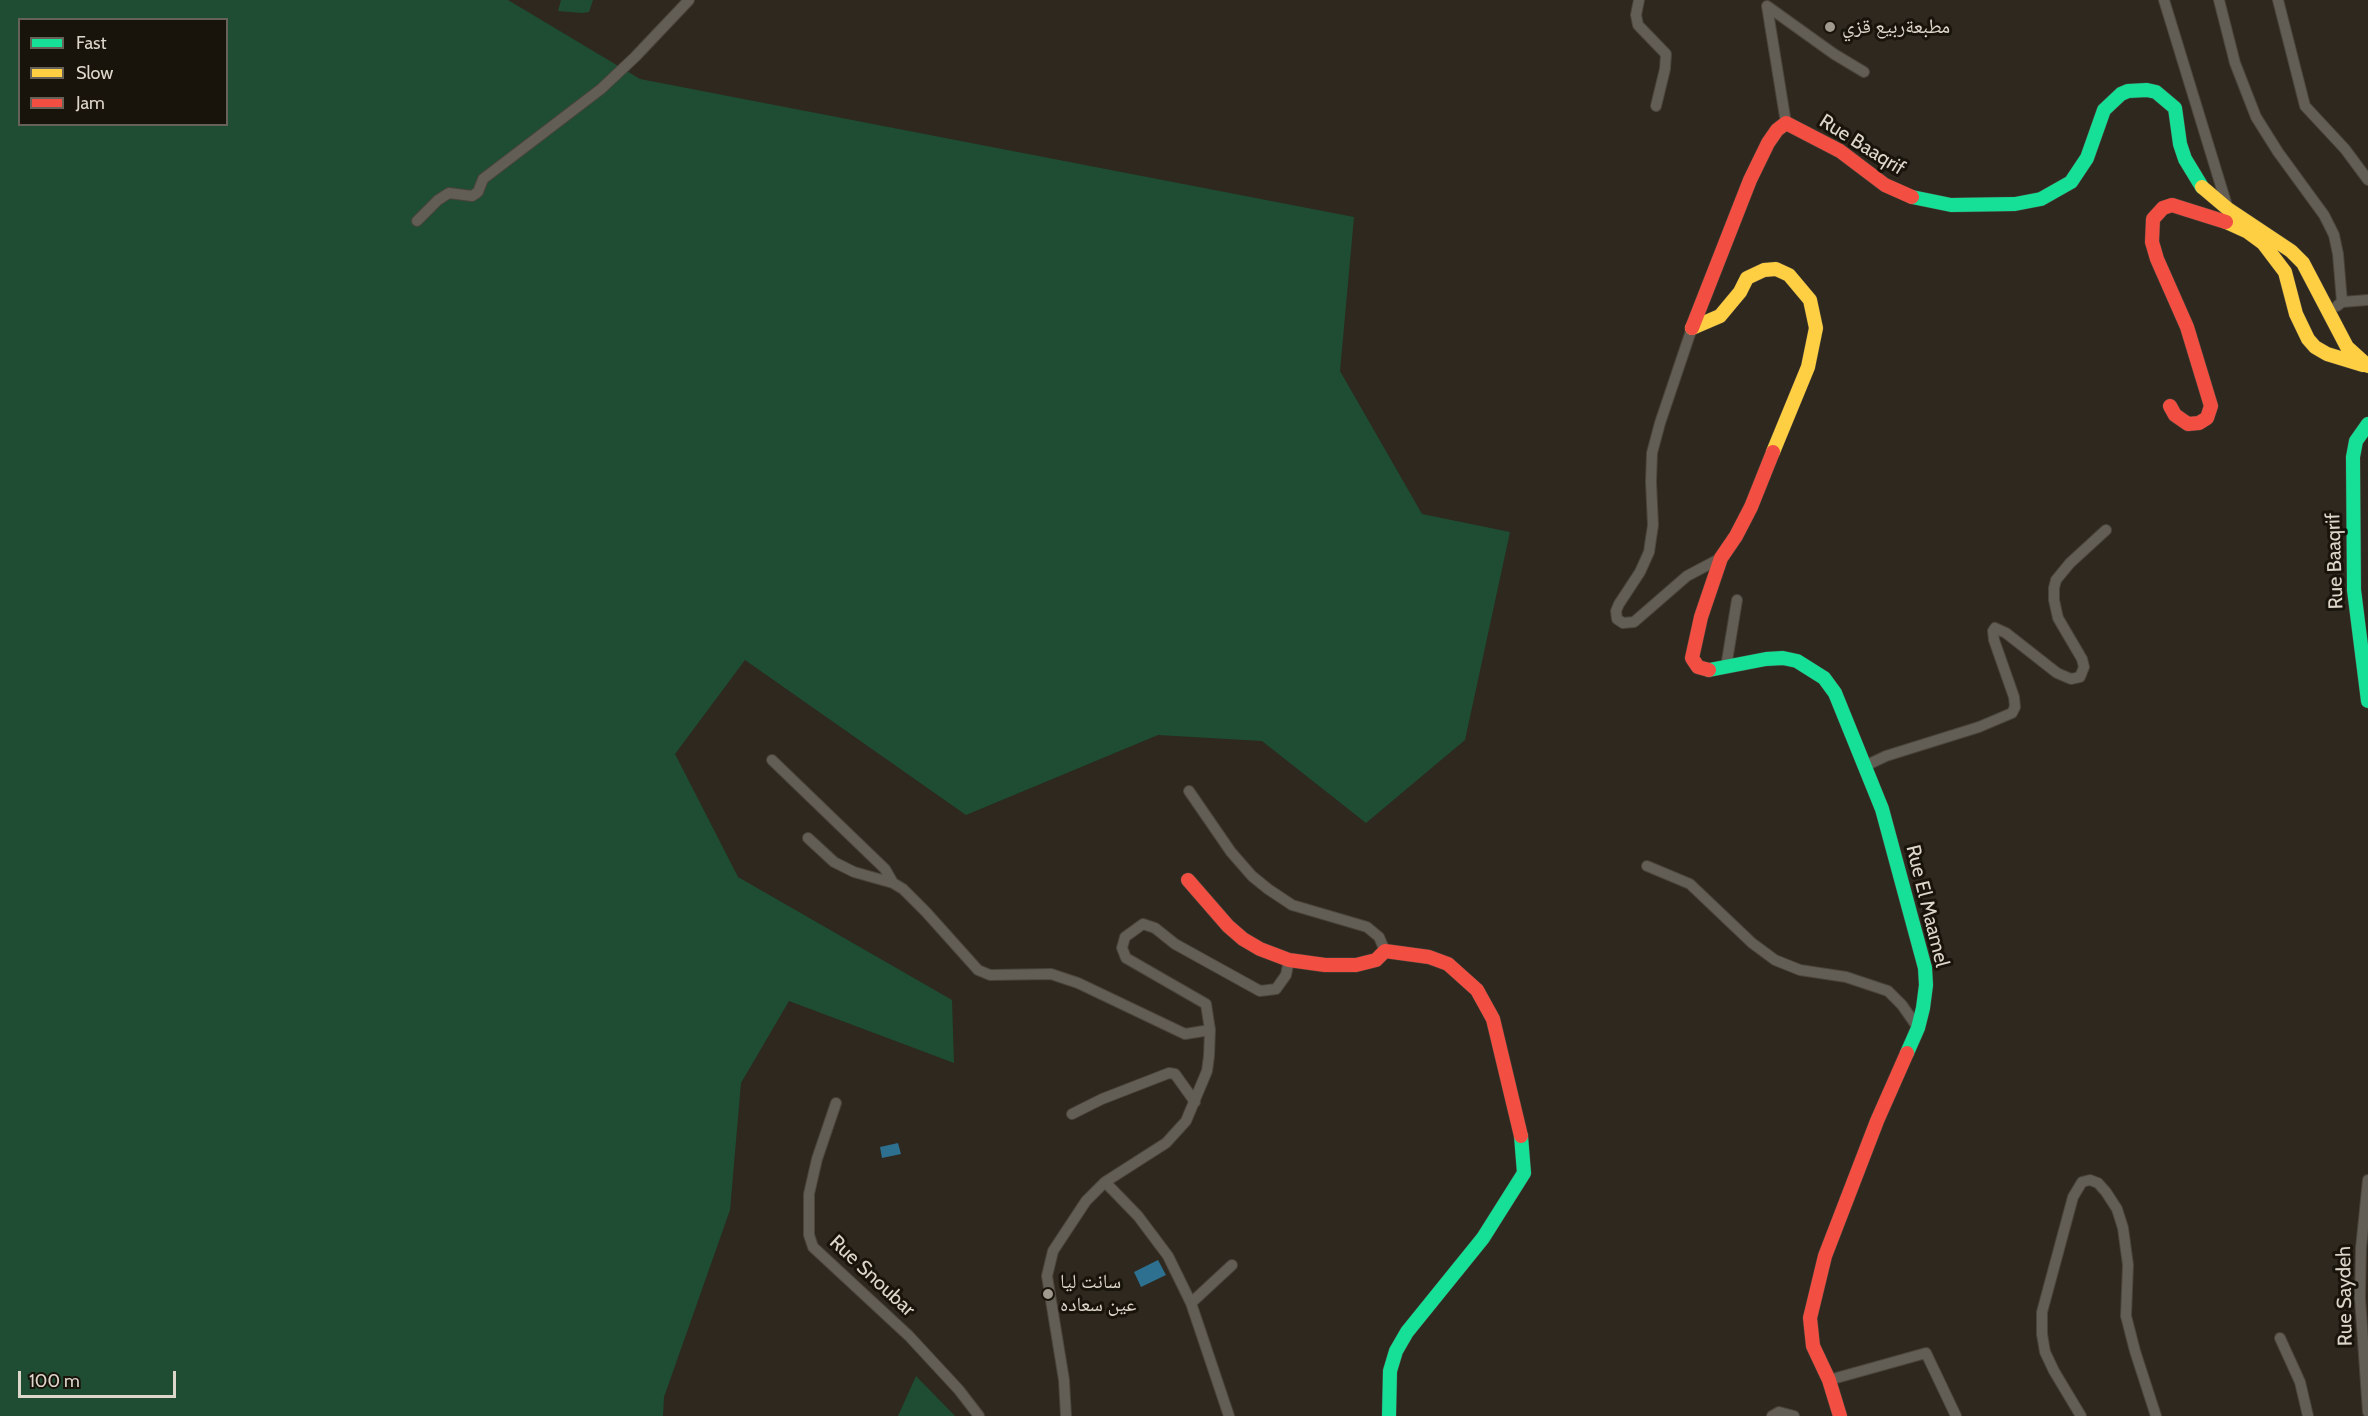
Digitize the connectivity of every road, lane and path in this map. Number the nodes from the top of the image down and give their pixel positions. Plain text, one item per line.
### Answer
1 (689, 0) edge
2 (1639, 0) edge
3 (2164, 0) edge
4 (2219, 0) edge
5 (2278, 0) edge
6 (1764, 3) edge
7 (1864, 72) dead end
8 (1656, 106) dead end
9 (1786, 123) junction
10 (2368, 180) edge
11 (2228, 208) junction
12 (417, 221) dead end
13 (2368, 300) edge
14 (2342, 302) junction
15 (2330, 312) junction
16 (1692, 328) junction
17 (2368, 366) edge
18 (2170, 406) dead end
19 (2368, 424) edge
20 (2106, 530) dead end
21 (1721, 558) junction
22 (1737, 600) dead end
23 (1726, 667) junction
24 (2368, 701) edge
25 (772, 760) dead end
26 (1865, 766) junction
27 (1189, 791) dead end
28 (808, 838) dead end
29 (1647, 866) dead end
30 (1188, 880) dead end
31 (893, 883) junction
32 (1385, 951) junction
33 (1289, 960) junction
34 (1918, 1028) junction
35 (1210, 1030) junction
36 (1195, 1102) junction
37 (836, 1103) dead end
38 (1072, 1114) dead end
39 (2368, 1180) edge
40 (1105, 1182) junction
41 (1232, 1265) dead end
42 (1191, 1303) junction
43 (2280, 1338) dead end
44 (1829, 1380) junction
45 (2368, 1412) edge
46 (980, 1416) edge
47 (1066, 1416) edge
48 (1229, 1416) edge
49 (1389, 1416) edge
50 (1772, 1416) edge
51 (1794, 1416) edge
52 (1840, 1416) edge
53 (1956, 1416) edge
54 (2081, 1416) edge
55 (2156, 1416) edge
56 (2308, 1416) edge

1 - 12 street
2 - 8 street
3 - 11 street
4 - 14 street
5 - 10 street
6 - 7 street
6 - 9 street
9 - 11 street, Rue Baaqrif
9 - 16 street, Rue Baaqrif
11 - 15 street, Rue Baaqrif
13 - 14 street
14 - 15 street
15 - 17 street, Rue Baaqrif
16 - 21 street
16 - 21 street
17 - 18 street
19 - 24 street, Rue Baaqrif
20 - 26 street
21 - 23 street, Rue El Maamel
22 - 23 street
23 - 26 street, Rue El Maamel
25 - 31 street
26 - 34 street, Rue El Maamel
27 - 32 street
28 - 31 street
29 - 34 street
30 - 33 street
31 - 35 street
32 - 33 street
32 - 49 street
33 - 35 street
34 - 44 street, Rue El Maamel
35 - 36 street
36 - 38 street
36 - 40 street
37 - 46 street, Rue Snoubar
39 - 45 street, Rue Saydeh
40 - 42 street
40 - 47 street
41 - 42 street
42 - 48 street
43 - 56 street
44 - 52 street, Rue El Maamel
44 - 53 street
50 - 51 street
54 - 55 street

